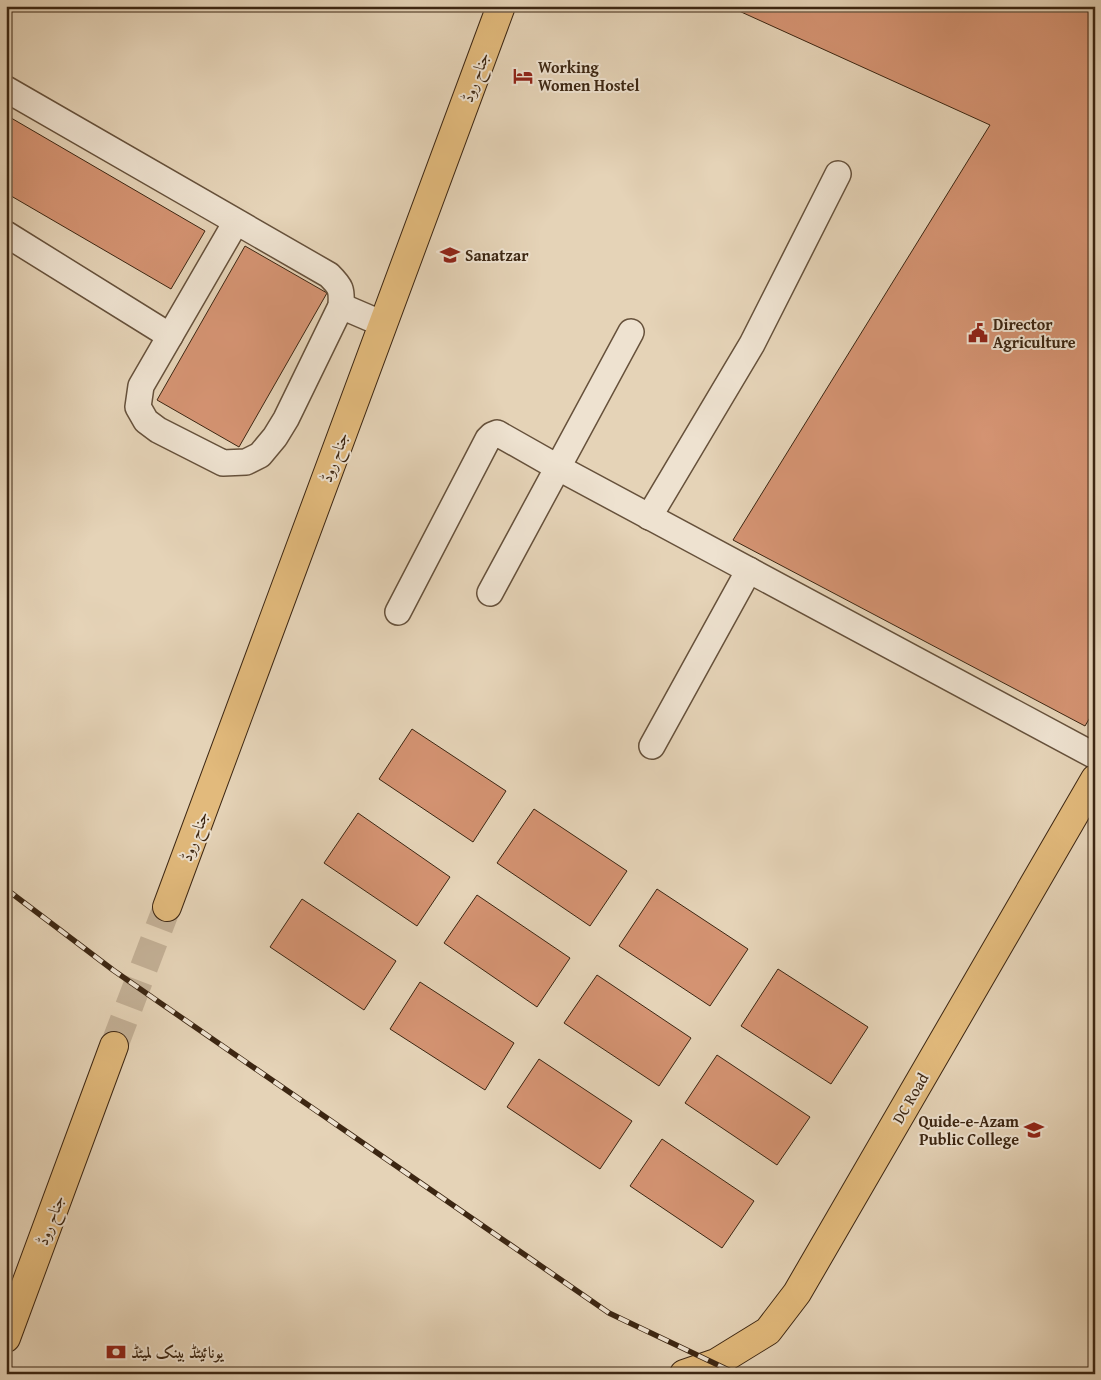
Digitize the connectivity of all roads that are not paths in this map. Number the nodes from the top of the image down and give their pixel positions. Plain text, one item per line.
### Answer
1 (501, 6) edge
2 (6, 89) edge
3 (838, 174) dead end
4 (236, 222) junction
5 (6, 234) edge
6 (341, 306) junction
7 (383, 324) junction
8 (631, 332) dead end
9 (170, 336) junction
10 (557, 467) junction
11 (649, 517) junction
12 (749, 570) junction
13 (490, 592) dead end
14 (398, 612) dead end
15 (652, 746) dead end
16 (1095, 756) edge
17 (1095, 779) edge
18 (168, 907) tunnel mouth
19 (114, 1046) tunnel mouth
20 (6, 1338) edge
21 (684, 1374) edge

1 - 7 main road, جناح روڈ
2 - 4 street
3 - 11 street
4 - 6 street
4 - 9 street
5 - 9 street
6 - 7 street
6 - 9 street
7 - 18 main road, جناح روڈ
8 - 10 street
10 - 11 street
10 - 13 street
10 - 14 street
11 - 12 street
12 - 15 street
12 - 16 street
17 - 21 main road, DC Road
19 - 20 main road, جناح روڈ

